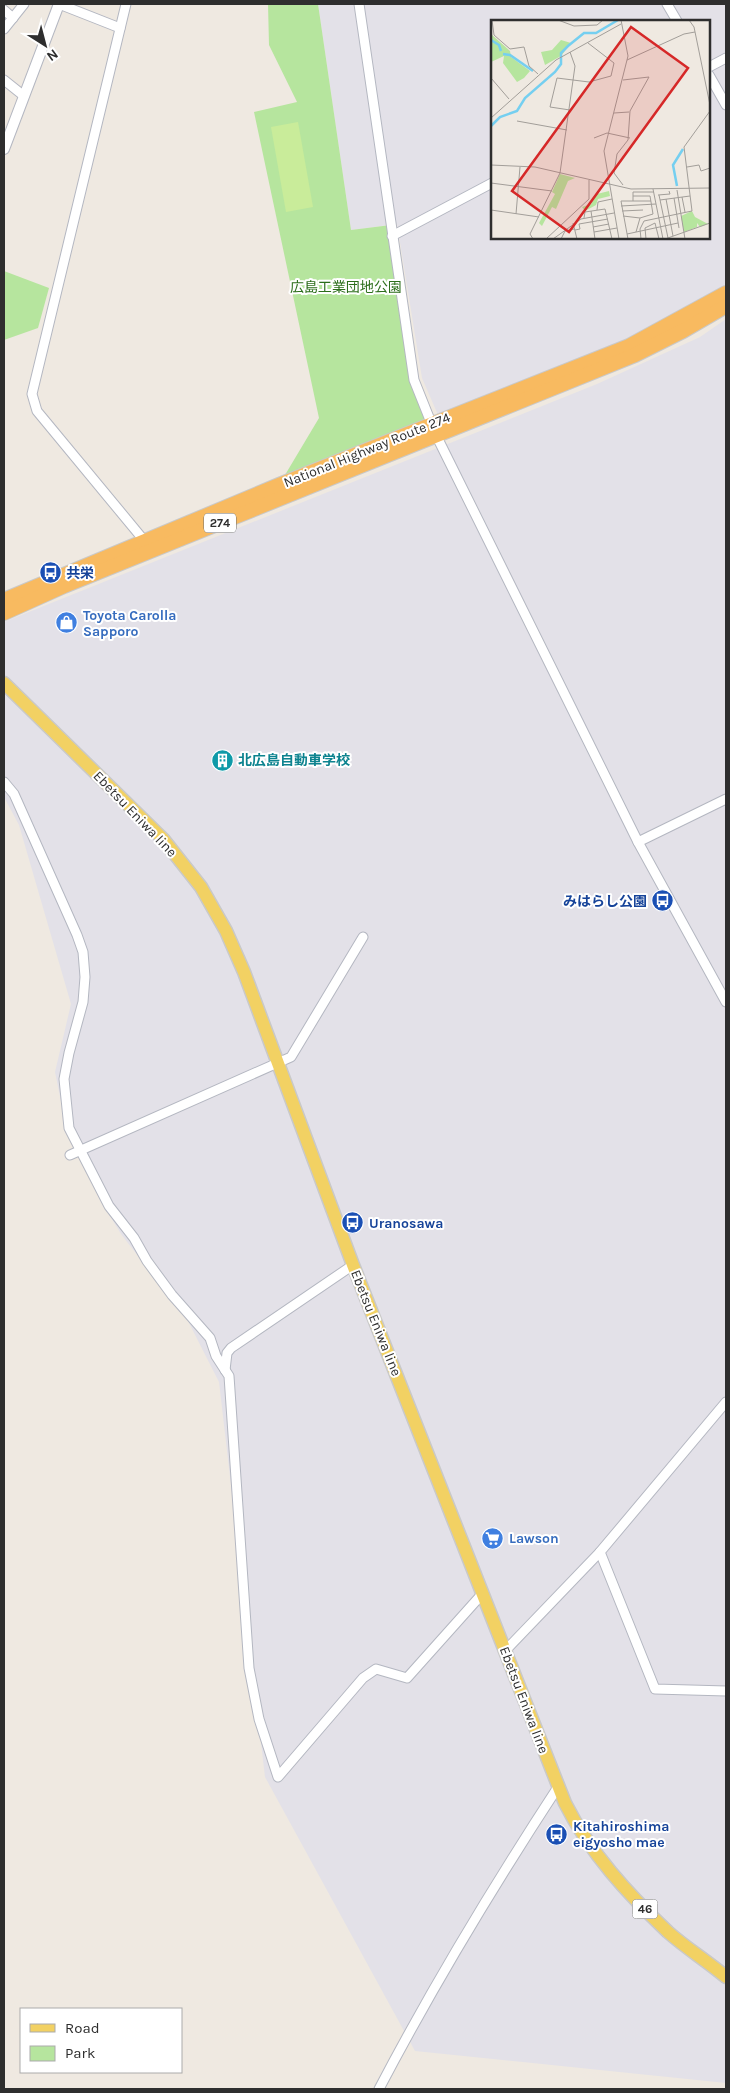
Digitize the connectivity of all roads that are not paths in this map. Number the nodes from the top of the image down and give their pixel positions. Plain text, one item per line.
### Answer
1 (24, 4) edge
2 (59, 4) edge
3 (126, 4) edge
4 (359, 4) edge
5 (667, 4) edge
6 (4, 10) edge
7 (13, 18) junction
8 (676, 20) edge
9 (4, 28) edge
10 (120, 28) junction
11 (726, 58) edge
12 (710, 66) edge
13 (710, 77) edge
14 (4, 80) edge
15 (24, 96) junction
16 (726, 105) edge
17 (4, 149) edge
18 (491, 184) edge
19 (392, 236) junction
20 (726, 293) edge
21 (726, 306) edge
22 (434, 430) junction
23 (148, 546) junction
24 (4, 600) edge
25 (4, 613) edge
26 (4, 683) edge
27 (4, 782) edge
28 (726, 799) edge
29 (638, 842) junction
30 (363, 937) dead end
31 (726, 1002) edge
32 (277, 1064) junction
33 (81, 1151) junction
34 (70, 1155) dead end
35 (353, 1265) junction
36 (225, 1370) junction
37 (726, 1402) edge
38 (600, 1552) junction
39 (483, 1593) junction
40 (505, 1651) junction
41 (726, 1691) edge
42 (558, 1787) junction
43 (726, 1977) edge
44 (379, 2089) edge

1 - 7 street
2 - 10 street
2 - 15 street
3 - 10 street
4 - 19 street
5 - 8 street
6 - 7 street
7 - 9 street
10 - 23 street
11 - 12 street
13 - 16 street
14 - 15 street
15 - 17 street
18 - 19 street
19 - 22 street
20 - 22 highway, National Highway Route 274 / 274
21 - 22 highway, National Highway Route 274 / 274
22 - 23 highway, National Highway Route 274 / 274
22 - 29 street
23 - 24 highway, National Highway Route 274 / 274
23 - 25 highway, National Highway Route 274 / 274
26 - 32 main road, Ebetsu Eniwa line / 46
27 - 33 street
28 - 29 street
29 - 31 street
30 - 32 street
32 - 33 street
32 - 35 main road, Ebetsu Eniwa line / 46
33 - 34 street
33 - 36 street
35 - 36 street
35 - 39 main road, Ebetsu Eniwa line / 46
36 - 39 street
37 - 38 street
38 - 40 street
38 - 41 street
39 - 40 main road, Ebetsu Eniwa line / 46
40 - 42 main road, Ebetsu Eniwa line / 46
42 - 43 main road, Ebetsu Eniwa line / 46
42 - 44 street

